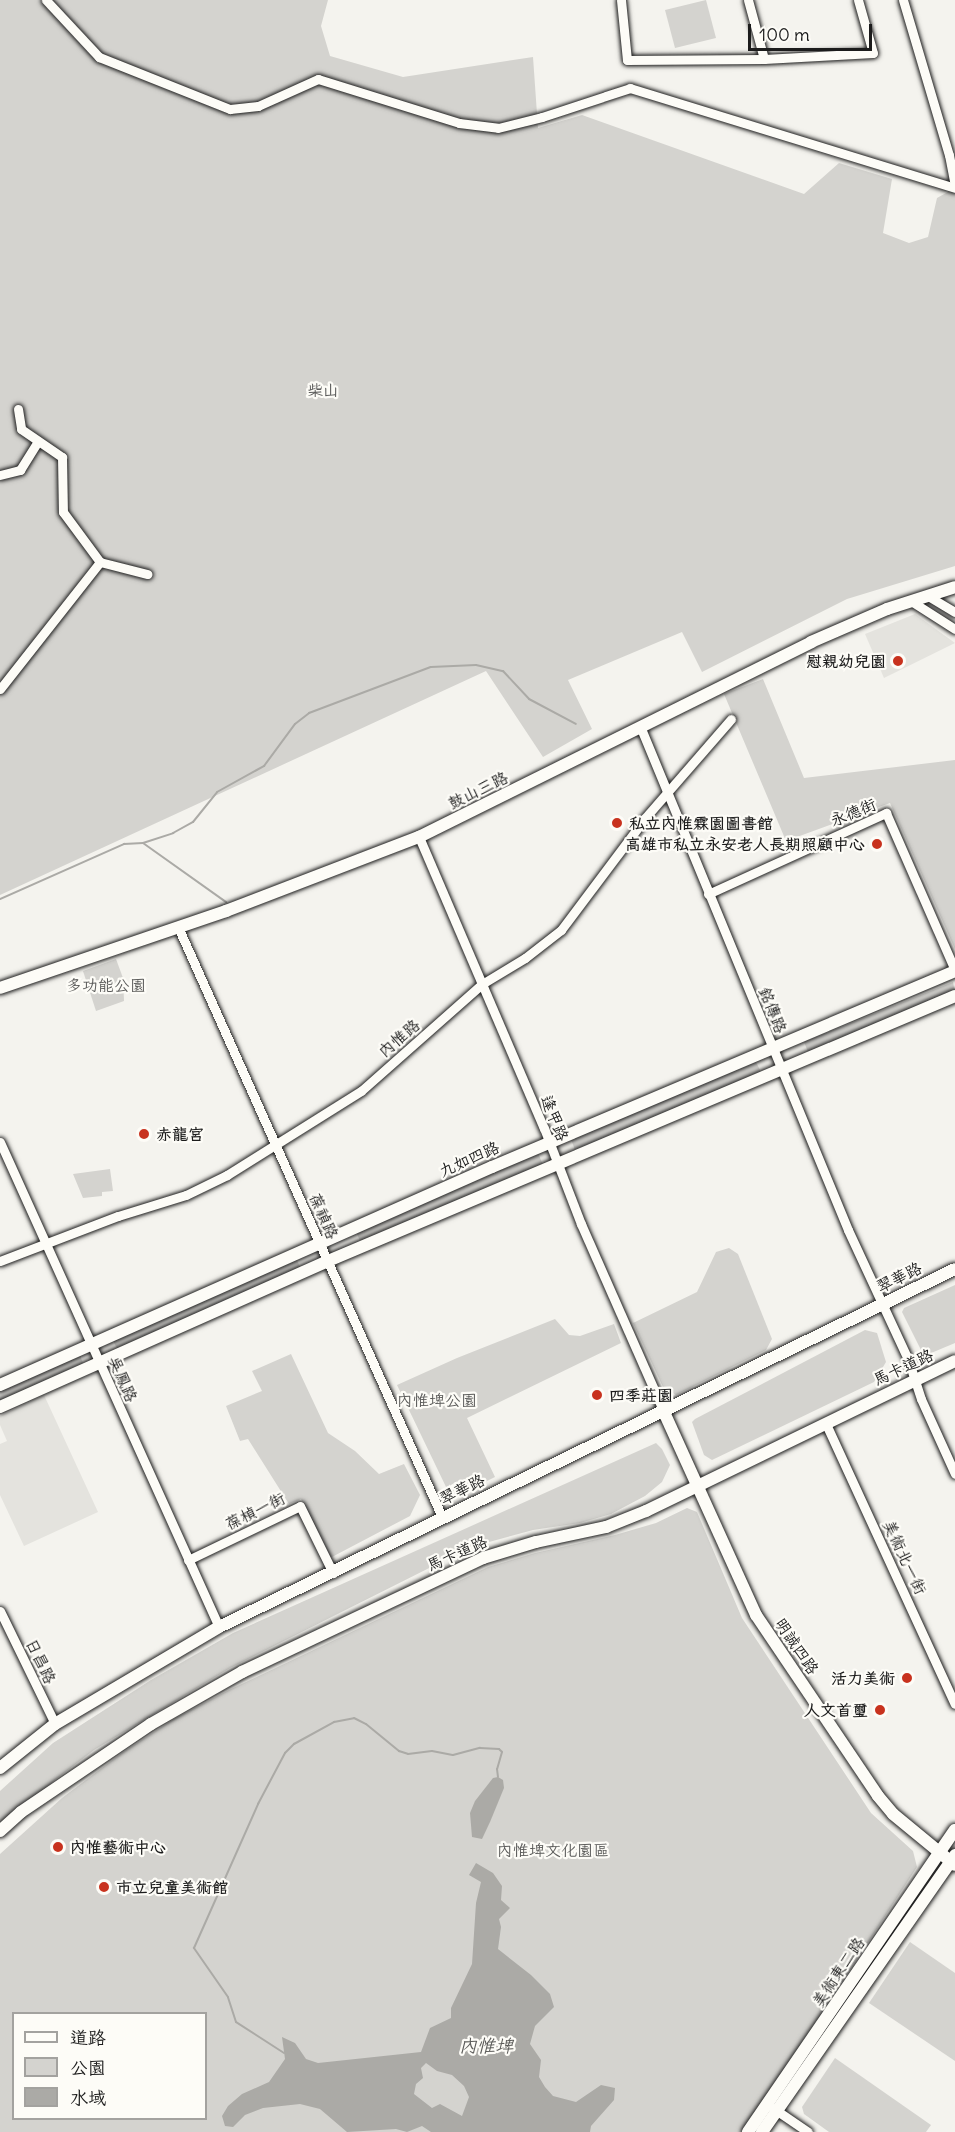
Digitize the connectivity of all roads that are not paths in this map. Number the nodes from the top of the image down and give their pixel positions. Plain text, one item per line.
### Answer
1 (46, 0) edge
2 (621, 0) edge
3 (748, 0) edge
4 (858, 0) edge
5 (903, 0) edge
6 (764, 59) junction
7 (955, 187) edge
8 (18, 409) dead end
9 (38, 441) junction
10 (0, 475) edge
11 (100, 562) junction
12 (147, 574) dead end
13 (955, 587) edge
14 (928, 596) junction
15 (911, 601) junction
16 (955, 612) edge
17 (955, 629) edge
18 (0, 689) edge
19 (730, 719) dead end
20 (640, 726) junction
21 (667, 792) junction
22 (418, 837) junction
23 (708, 894) junction
24 (178, 927) junction
25 (955, 971) edge
26 (482, 984) junction
27 (0, 988) edge
28 (955, 996) edge
29 (773, 1048) junction
30 (782, 1070) junction
31 (0, 1143) edge
32 (550, 1143) junction
33 (276, 1145) junction
34 (557, 1165) junction
35 (46, 1244) junction
36 (320, 1244) junction
37 (0, 1261) edge
38 (328, 1261) junction
39 (955, 1269) edge
40 (882, 1304) junction
41 (91, 1345) junction
42 (955, 1361) edge
43 (99, 1362) junction
44 (915, 1379) junction
45 (0, 1385) edge
46 (0, 1407) edge
47 (663, 1410) junction
48 (826, 1424) junction
49 (955, 1474) edge
50 (698, 1485) junction
51 (442, 1517) junction
52 (188, 1560) junction
53 (333, 1573) junction
54 (0, 1611) edge
55 (219, 1627) junction
56 (955, 1704) edge
57 (55, 1724) junction
58 (0, 1768) edge
59 (955, 1830) edge
60 (0, 1831) edge
61 (939, 1853) junction
62 (954, 1861) edge
63 (773, 2107) junction
64 (748, 2132) edge
65 (762, 2132) edge
66 (808, 2132) edge

1 - 7 street
2 - 6 street
3 - 6 street
4 - 6 street
5 - 7 street
8 - 9 street
9 - 10 street
9 - 11 street
11 - 12 street
11 - 18 street
13 - 14 street, 鼓山三路
14 - 15 street, 鼓山三路
14 - 16 street
15 - 17 street
15 - 20 street, 鼓山三路
19 - 21 street, 內惟路
20 - 21 street, 銘傳路
20 - 22 street, 鼓山三路
21 - 23 street, 銘傳路
21 - 26 street, 內惟路
22 - 24 street, 鼓山三路
22 - 26 street, 逢甲路
23 - 25 street, 永德街
23 - 29 street, 銘傳路
24 - 27 street, 鼓山三路
24 - 33 street, 葆禎路
25 - 29 street, 九如四路
26 - 32 street, 逢甲路
26 - 33 street, 內惟路
28 - 30 street
29 - 30 street, 銘傳路
29 - 32 street, 九如四路
30 - 34 street
30 - 40 street, 銘傳路
31 - 35 street, 吳鳳路
32 - 34 street, 逢甲路
32 - 36 street, 九如四路
33 - 35 street, 內惟路
33 - 36 street, 葆禎路
34 - 38 street
34 - 47 street, 逢甲路
35 - 37 street, 內惟路
35 - 41 street, 吳鳳路
36 - 38 street, 葆禎路
36 - 41 street, 九如四路
38 - 43 street
38 - 51 street, 葆禎路
39 - 40 street, 翠華路
40 - 44 street, 銘傳路
40 - 47 street, 翠華路
41 - 43 street, 吳鳳路
41 - 45 street, 九如四路
42 - 44 street, 馬卡道路
43 - 46 street
43 - 52 street, 吳鳳路
44 - 48 street, 馬卡道路
44 - 49 street, 銘傳路
47 - 50 street, 明誠四路
47 - 51 street, 翠華路
48 - 50 street, 馬卡道路
48 - 56 street, 美術北一街
50 - 60 street, 馬卡道路
50 - 61 street, 明誠四路
51 - 53 street, 翠華路
52 - 53 street, 葆楨一街
52 - 55 street, 吳鳳路
53 - 55 street, 翠華路
54 - 57 street, 日昌路
55 - 57 street, 翠華路
57 - 58 street, 翠華路
59 - 61 street, 美術東二路
61 - 62 street, 明誠四路
61 - 63 street, 美術東二路
62 - 63 street, 美術東二路
63 - 64 street, 美術東二路
63 - 65 street, 美術東二路
63 - 66 street

